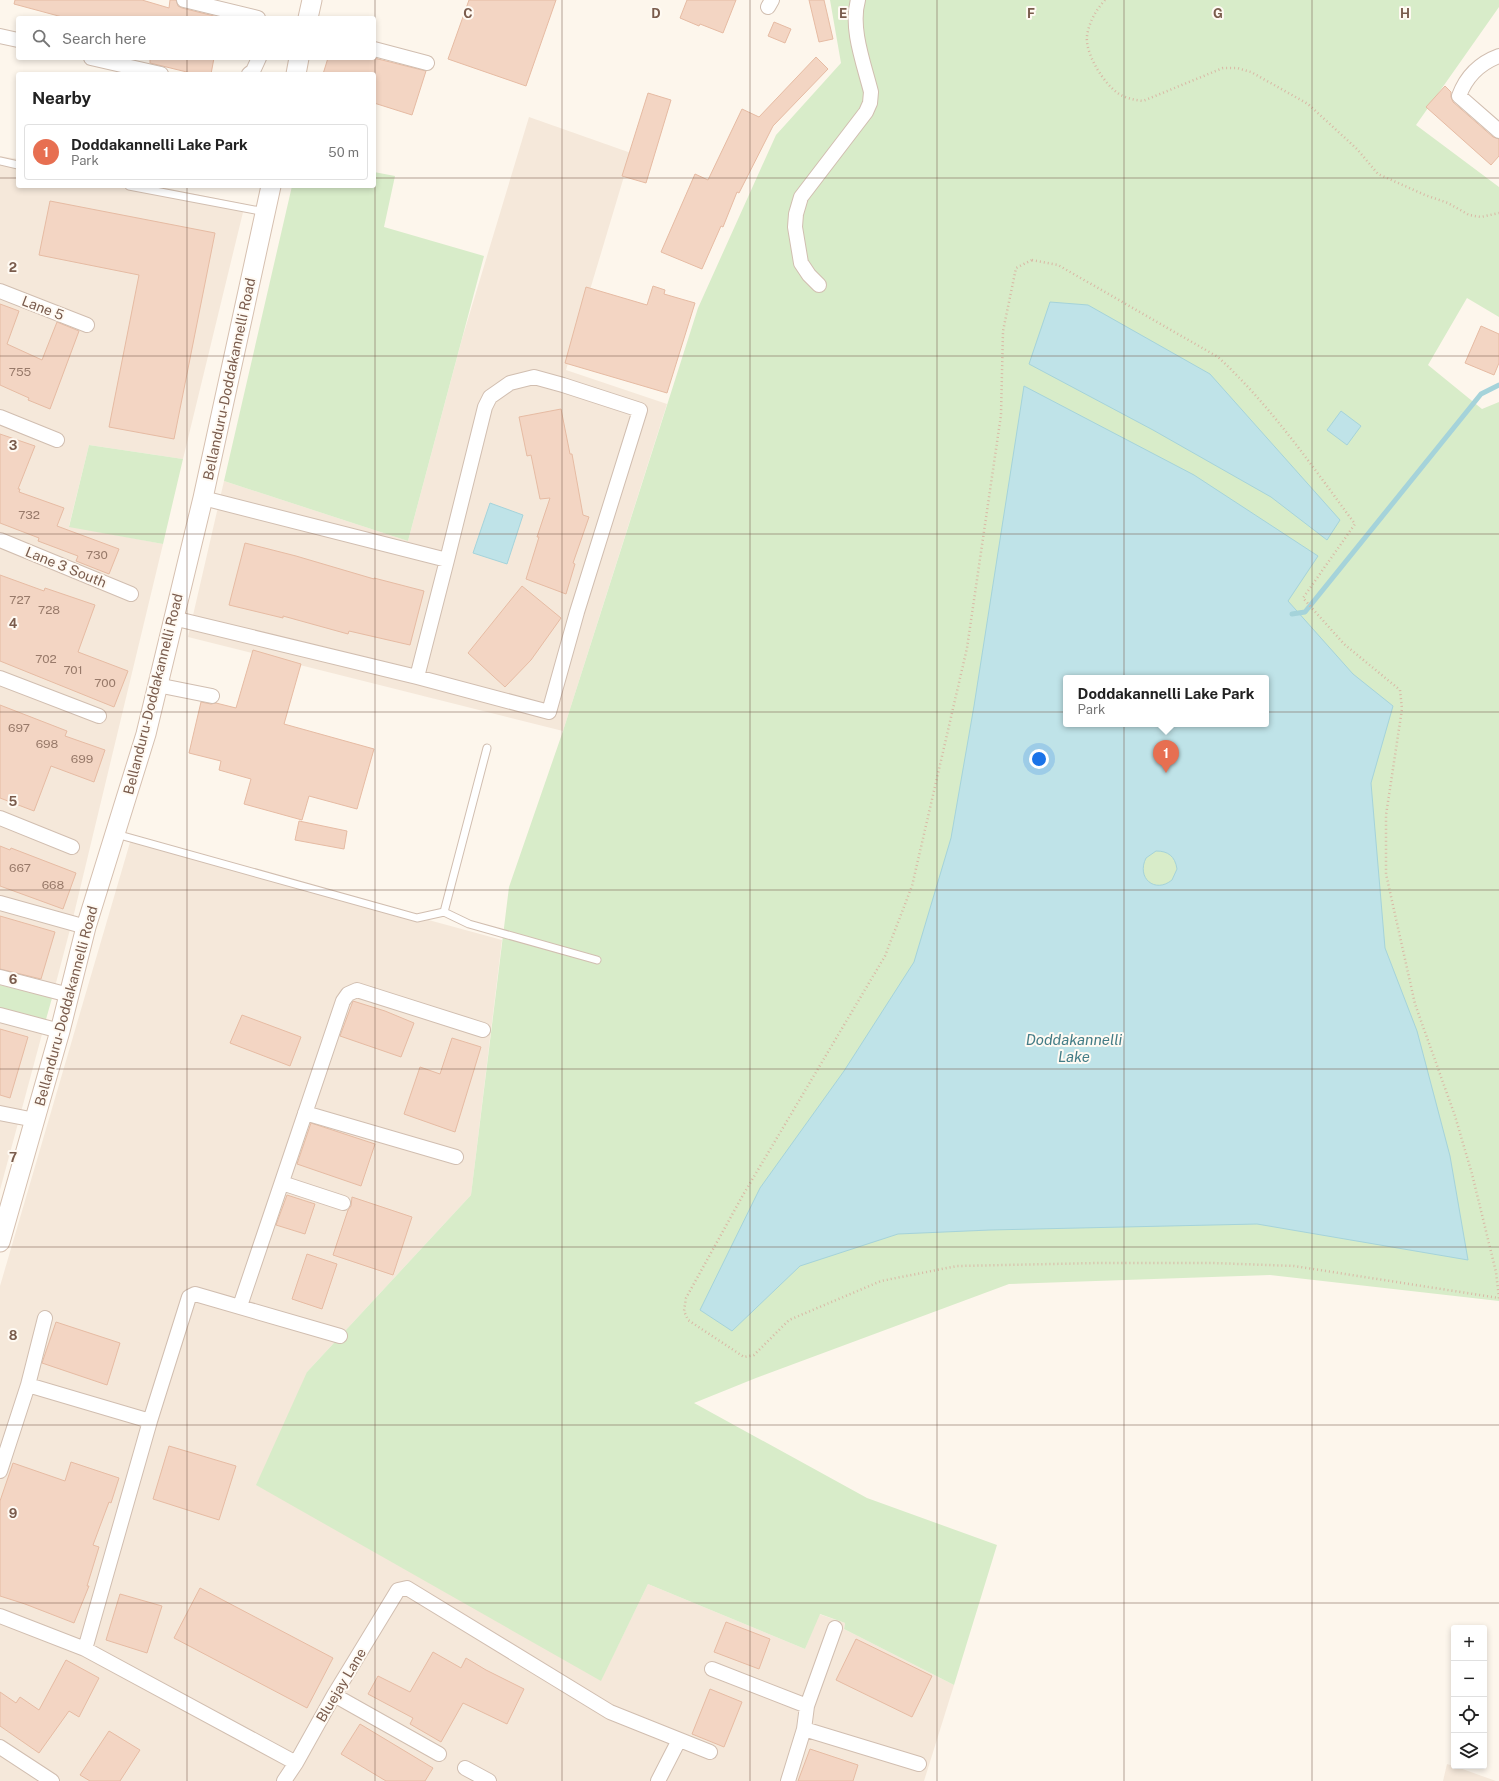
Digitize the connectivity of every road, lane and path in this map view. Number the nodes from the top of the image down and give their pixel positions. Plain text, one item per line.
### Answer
1 (184, 0) edge
2 (312, 0) edge
3 (858, 0) edge
4 (1105, 0) edge
5 (250, 16) edge
6 (308, 16) edge
7 (0, 36) edge
8 (16, 40) edge
9 (376, 49) edge
10 (1499, 56) edge
11 (100, 60) edge
12 (258, 60) edge
13 (299, 60) edge
14 (427, 63) dead end
15 (152, 72) edge
16 (252, 72) edge
17 (296, 72) edge
18 (1499, 131) edge
19 (0, 161) edge
20 (16, 165) edge
21 (139, 188) edge
22 (271, 188) edge
23 (265, 212) junction
24 (1499, 213) edge
25 (819, 285) dead end
26 (0, 291) edge
27 (87, 325) dead end
28 (0, 417) edge
29 (57, 440) dead end
30 (203, 498) junction
31 (0, 540) edge
32 (447, 560) junction
33 (131, 594) dead end
34 (1304, 600) joint
35 (173, 618) junction
36 (417, 677) junction
37 (0, 678) edge
38 (157, 685) junction
39 (212, 696) dead end
40 (99, 716) dead end
41 (487, 748) dead end
42 (0, 818) edge
43 (116, 834) junction
44 (72, 847) dead end
45 (0, 902) edge
46 (444, 912) junction
47 (86, 927) junction
48 (597, 960) dead end
49 (0, 978) edge
50 (69, 994) junction
51 (0, 1015) edge
52 (483, 1030) dead end
53 (60, 1031) junction
54 (0, 1113) edge
55 (305, 1113) junction
56 (35, 1120) junction
57 (456, 1157) dead end
58 (282, 1183) junction
59 (343, 1203) dead end
60 (4, 1214) edge
61 (0, 1242) edge
62 (240, 1306) junction
63 (45, 1318) dead end
64 (340, 1336) dead end
65 (28, 1385) junction
66 (150, 1421) junction
67 (0, 1470) edge
68 (0, 1616) edge
69 (835, 1628) dead end
70 (85, 1649) junction
71 (712, 1669) dead end
72 (334, 1695) junction
73 (808, 1706) junction
74 (804, 1729) junction
75 (679, 1740) junction
76 (0, 1747) edge
77 (710, 1752) dead end
78 (440, 1754) dead end
79 (296, 1763) junction
80 (919, 1764) dead end
81 (465, 1768) dead end
82 (52, 1781) edge
83 (284, 1781) edge
84 (489, 1781) edge
85 (658, 1781) edge
86 (788, 1781) edge

1 - 5 street
2 - 6 street
3 - 25 street
4 - 24 path
7 - 8 street
9 - 14 street
10 - 18 street
11 - 15 street
12 - 16 street
13 - 17 street
19 - 20 lane
21 - 23 lane
22 - 23 street, Bellanduru-Doddakannelli Road
23 - 30 street, Bellanduru-Doddakannelli Road
26 - 27 street, Lane 5
28 - 29 street
30 - 32 street
30 - 35 street, Bellanduru-Doddakannelli Road
31 - 33 street, Lane 3 South
32 - 36 street
32 - 36 street
34 - 34 path
35 - 36 street
35 - 38 street, Bellanduru-Doddakannelli Road
37 - 40 street
38 - 39 street
38 - 43 street, Bellanduru-Doddakannelli Road
41 - 46 lane
42 - 44 street
43 - 46 lane
43 - 47 street, Bellanduru-Doddakannelli Road
45 - 47 street
46 - 48 lane
47 - 50 street, Bellanduru-Doddakannelli Road
49 - 50 street
50 - 53 street, Bellanduru-Doddakannelli Road
51 - 53 street
52 - 55 street
53 - 56 street, Bellanduru-Doddakannelli Road
54 - 56 street
55 - 57 street
55 - 58 street
56 - 60 street, Bellanduru-Doddakannelli Road
58 - 59 street
58 - 62 street
60 - 61 street, Bellanduru-Doddakannelli Road
62 - 64 street
62 - 66 street
63 - 65 street
65 - 66 street
65 - 67 street
66 - 70 street
68 - 70 street
69 - 73 street
70 - 79 street
71 - 73 street
72 - 75 street, Bluejay Lane
72 - 78 street
72 - 79 street, Bluejay Lane
73 - 74 street
74 - 80 street
74 - 86 street
75 - 77 street
75 - 85 street
76 - 82 street
79 - 83 street, Bluejay Lane
81 - 84 street

